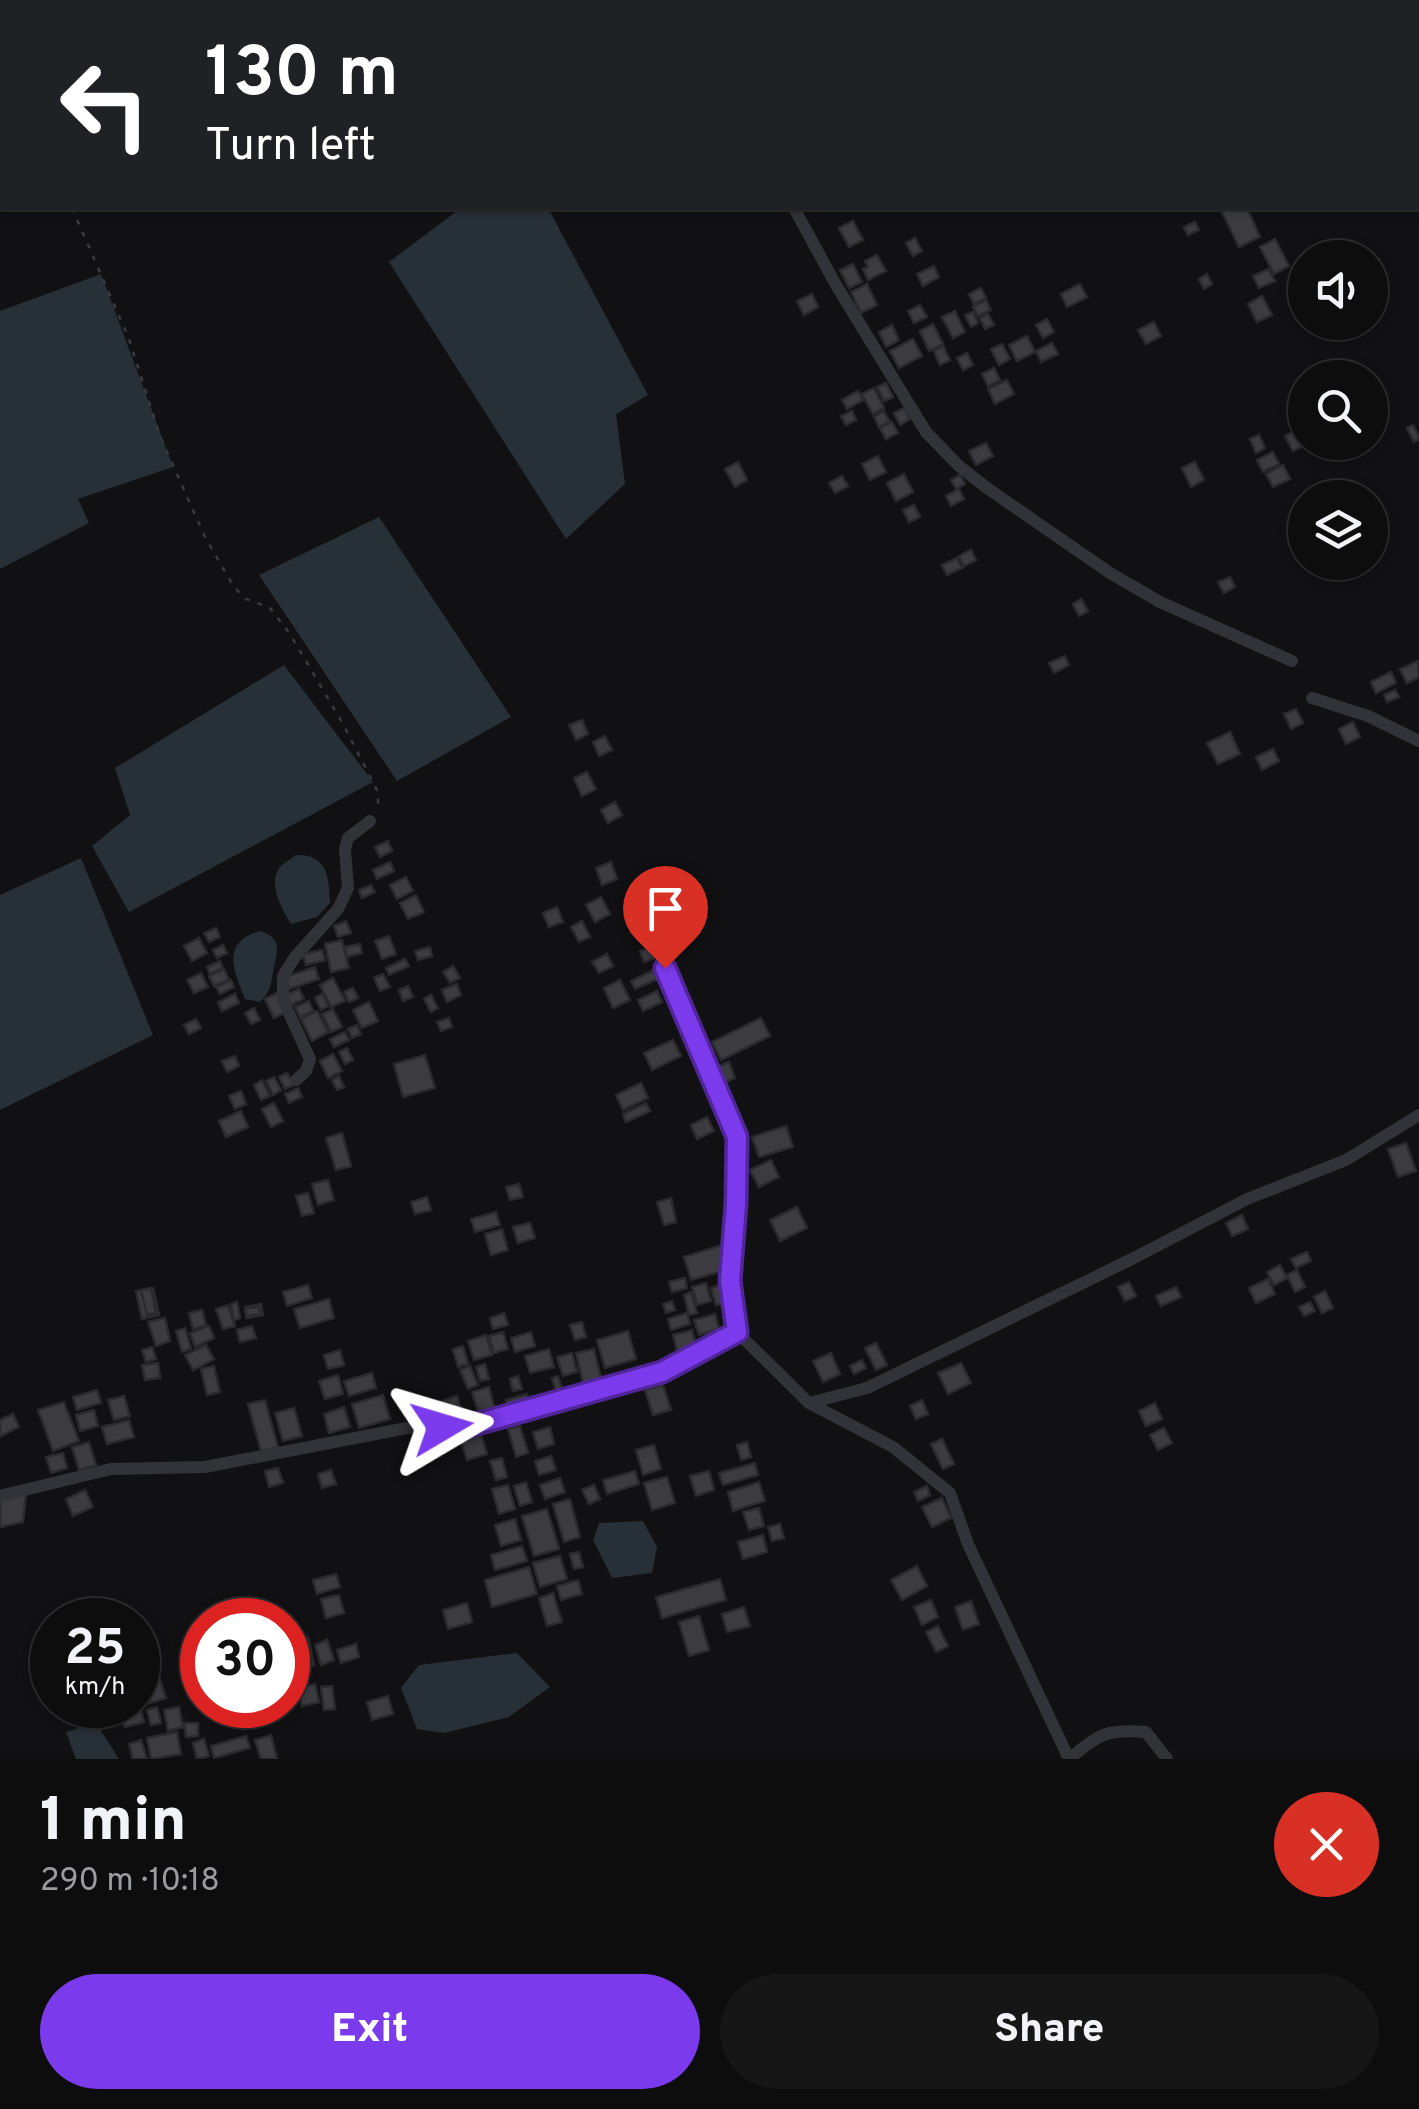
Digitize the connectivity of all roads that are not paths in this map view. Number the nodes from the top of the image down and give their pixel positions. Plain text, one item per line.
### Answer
1 (795, 210) edge
2 (1292, 661) dead end
3 (1312, 698) dead end
4 (1419, 741) edge
5 (370, 821) road end
6 (656, 946) dead end
7 (296, 1080) dead end
8 (1419, 1114) edge
9 (737, 1332) junction
10 (809, 1403) junction
11 (0, 1496) edge
12 (1069, 1759) edge
13 (1167, 1759) edge

1 - 2 street
3 - 4 street
5 - 7 street
6 - 9 street
8 - 10 street
9 - 10 street
9 - 11 street
10 - 12 street
12 - 13 street

